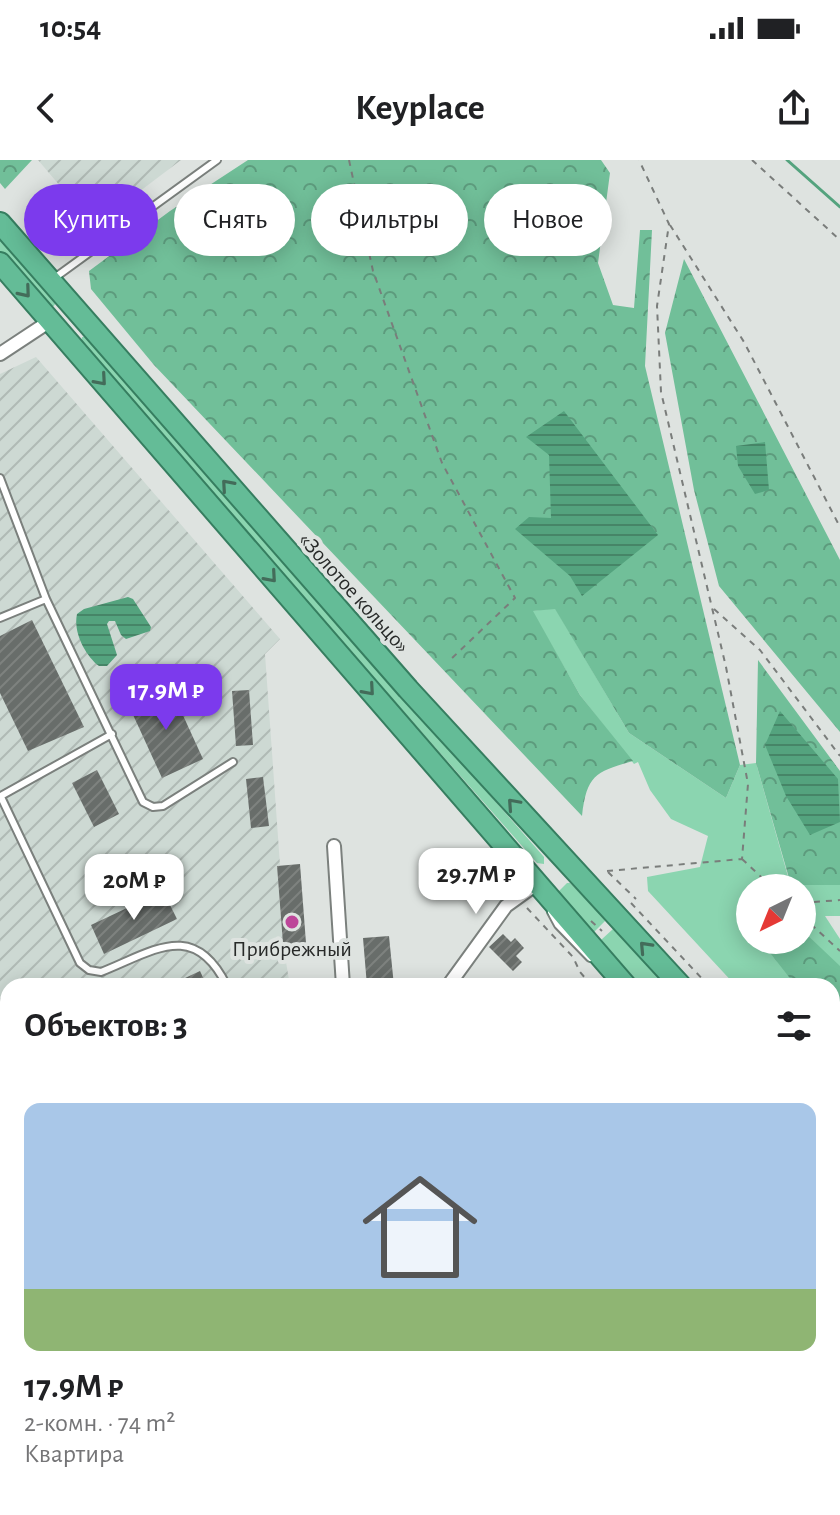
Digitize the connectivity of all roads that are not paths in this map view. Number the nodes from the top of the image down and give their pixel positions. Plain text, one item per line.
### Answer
1 (217, 160) edge
2 (0, 223) edge
3 (0, 263) edge
4 (50, 281) junction
5 (71, 304) junction
6 (50, 321) junction
7 (0, 354) edge
8 (0, 478) edge
9 (46, 599) junction
10 (0, 618) edge
11 (112, 734) junction
12 (233, 762) dead end
13 (0, 796) edge
14 (334, 846) dead end
15 (565, 862) junction
16 (538, 883) junction
17 (222, 978) edge
18 (342, 978) edge
19 (454, 978) edge
20 (619, 978) edge
21 (674, 978) edge

1 - 4 lane
2 - 4 highway, «Золотое кольцо»
3 -> 6 highway
4 - 5 highway, «Золотое кольцо»
5 - 6 highway
15 -> 5 highway, «Золотое кольцо»
6 - 7 street
6 -> 16 highway
8 - 9 lane
9 - 10 lane
9 - 11 lane
11 - 12 lane
11 - 13 lane
13 - 17 lane
14 - 18 street
15 - 16 highway
21 -> 15 highway, «Золотое кольцо»
16 - 19 street
16 - 20 highway

